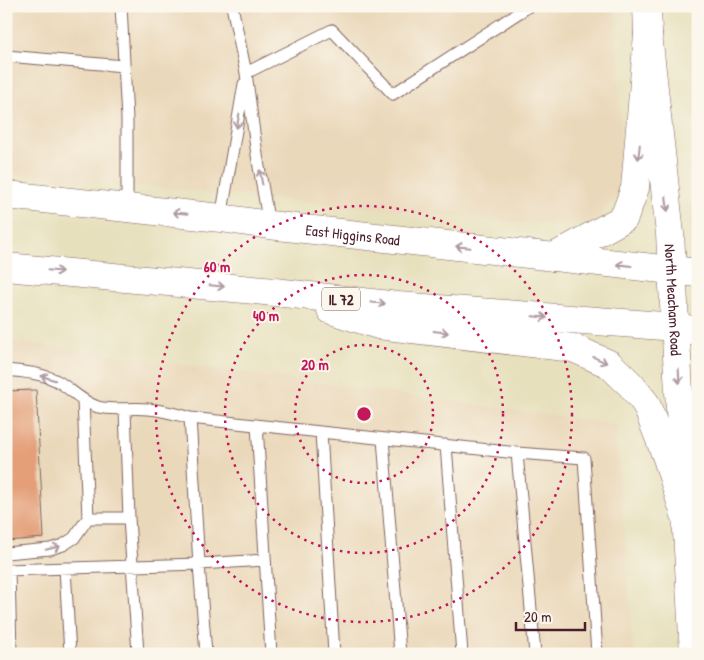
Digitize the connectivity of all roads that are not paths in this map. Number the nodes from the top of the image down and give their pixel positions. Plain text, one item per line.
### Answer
1 (121, 6) edge
2 (232, 6) edge
3 (529, 6) edge
4 (647, 6) edge
5 (648, 34) junction
6 (6, 56) edge
7 (124, 66) junction
8 (246, 72) junction
9 (6, 195) edge
10 (127, 208) junction
11 (221, 218) junction
12 (269, 225) junction
13 (554, 257) junction
14 (6, 267) edge
15 (685, 272) edge
16 (275, 292) junction
17 (687, 329) edge
18 (6, 370) edge
19 (83, 400) junction
20 (125, 410) junction
21 (190, 418) junction
22 (257, 425) junction
23 (321, 432) junction
24 (383, 439) junction
25 (446, 446) junction
26 (517, 453) junction
27 (88, 518) junction
28 (130, 518) junction
29 (687, 520) junction
30 (6, 554) edge
31 (265, 560) junction
32 (199, 564) junction
33 (132, 566) junction
34 (65, 568) junction
35 (8, 570) edge
36 (11, 654) edge
37 (70, 654) edge
38 (138, 654) edge
39 (206, 654) edge
40 (271, 654) edge
41 (334, 654) edge
42 (400, 654) edge
43 (462, 654) edge
44 (535, 654) edge
45 (597, 654) edge
46 (694, 654) edge

1 - 7 lane
2 - 8 lane
3 - 8 lane
4 - 5 main road, North Meacham Road
5 -> 13 main road
5 -> 15 main road, North Meacham Road
6 - 7 lane
7 - 10 lane
8 -> 11 lane
12 -> 8 lane
9 - 10 main road, East Higgins Road
11 -> 10 main road, East Higgins Road
11 - 12 main road, East Higgins Road
13 -> 12 main road, East Higgins Road
15 -> 13 main road, East Higgins Road
14 -> 16 main road, IL 72
15 - 17 main road, North Meacham Road
16 -> 17 main road, IL 72
16 -> 29 main road
17 -> 29 main road, North Meacham Road
19 -> 18 lane
19 - 20 lane
19 - 27 lane
20 - 21 lane
20 - 28 lane
21 - 22 lane
21 - 32 lane
22 - 23 lane
22 - 31 lane
23 - 24 lane
23 - 41 lane
24 - 25 lane
24 - 42 lane
25 - 26 lane
25 - 43 lane
26 - 44 lane
26 - 45 lane
27 - 28 lane
30 -> 27 lane
28 - 33 lane
29 - 46 main road, North Meacham Road
31 - 32 lane
31 - 40 lane
32 - 33 lane
32 - 39 lane
33 - 34 lane
33 - 38 lane
34 - 35 lane
34 - 37 lane
35 - 36 lane

